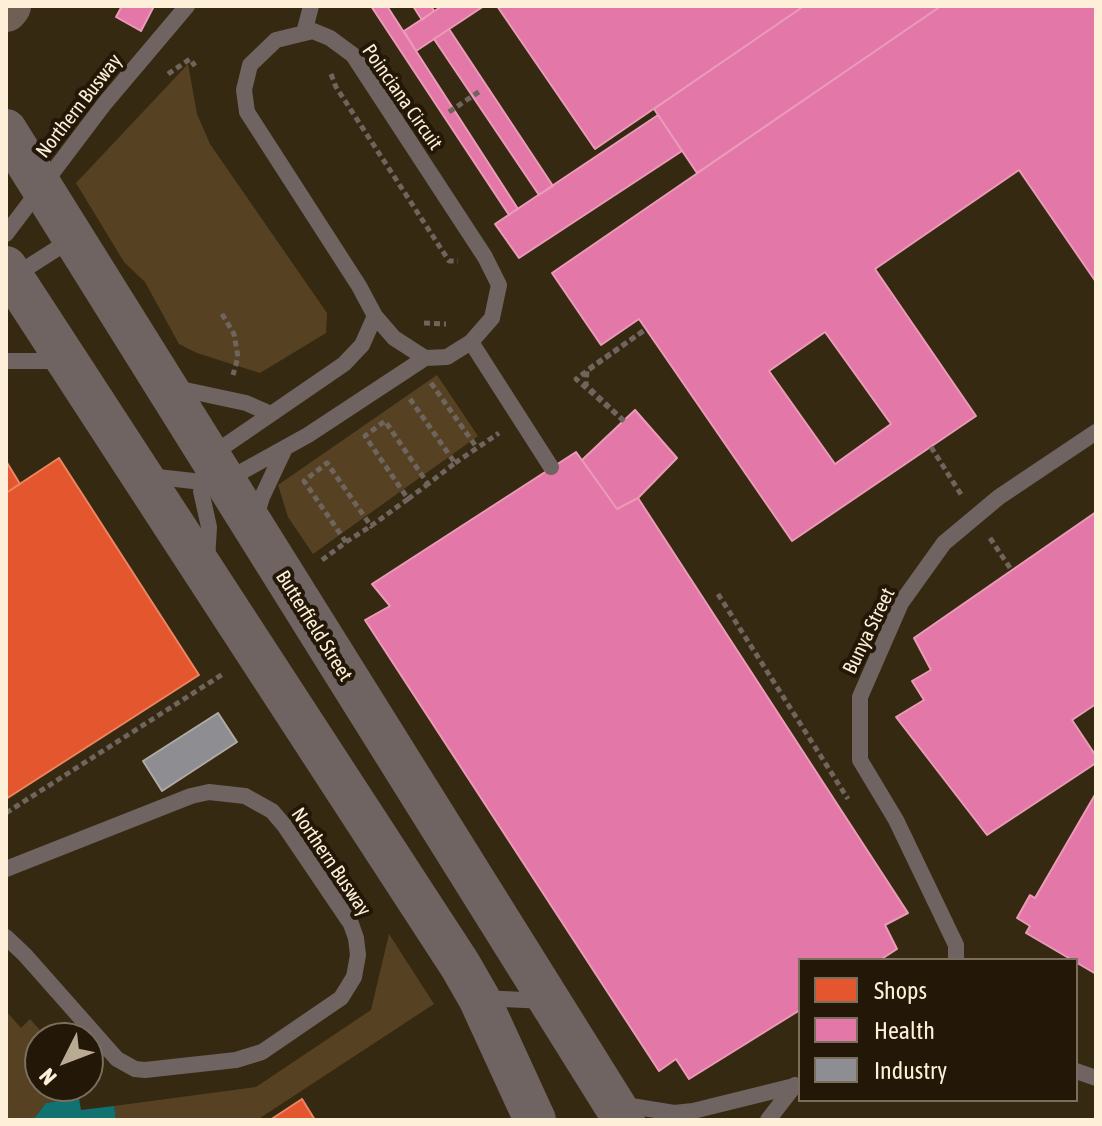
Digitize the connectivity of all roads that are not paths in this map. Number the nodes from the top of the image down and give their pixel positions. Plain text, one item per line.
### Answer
1 (187, 6) edge
2 (311, 6) edge
3 (304, 33) junction
4 (6, 130) edge
5 (6, 234) edge
6 (73, 238) junction
7 (8, 275) edge
8 (375, 316) junction
9 (471, 342) junction
10 (425, 358) junction
11 (6, 361) edge
12 (66, 361) junction
13 (166, 387) junction
14 (271, 414) junction
15 (1096, 432) edge
16 (285, 448) junction
17 (551, 467) dead end
18 (213, 474) junction
19 (143, 476) junction
20 (253, 528) junction
21 (206, 574) junction
22 (6, 869) edge
23 (6, 937) edge
24 (956, 958) edge
25 (479, 998) junction
26 (548, 1001) junction
27 (797, 1084) edge
28 (619, 1112) edge
29 (535, 1120) edge
30 (768, 1120) edge

1 - 5 lane, Northern Busway, bridge
2 - 3 lane
3 - 8 lane
3 - 9 lane, Poinciana Circuit
4 - 6 street, Butterfield Street
6 - 7 lane
6 - 13 street, Butterfield Street
7 - 12 street
8 - 10 lane
8 - 14 lane
9 - 10 lane
9 - 17 lane
10 - 16 lane
11 - 12 lane
12 - 19 street
13 - 14 lane
13 - 18 street, Butterfield Street
14 - 18 lane
15 - 24 lane, Bunya Street
16 - 18 lane
16 - 20 lane
18 - 19 lane
18 - 20 street, Butterfield Street
18 - 21 lane
19 - 21 street
20 - 26 street, Butterfield Street
21 - 25 street
22 - 23 lane, Northern Busway
25 - 26 lane
25 - 29 street
26 - 28 street, Butterfield Street
27 - 28 lane
27 - 30 lane

